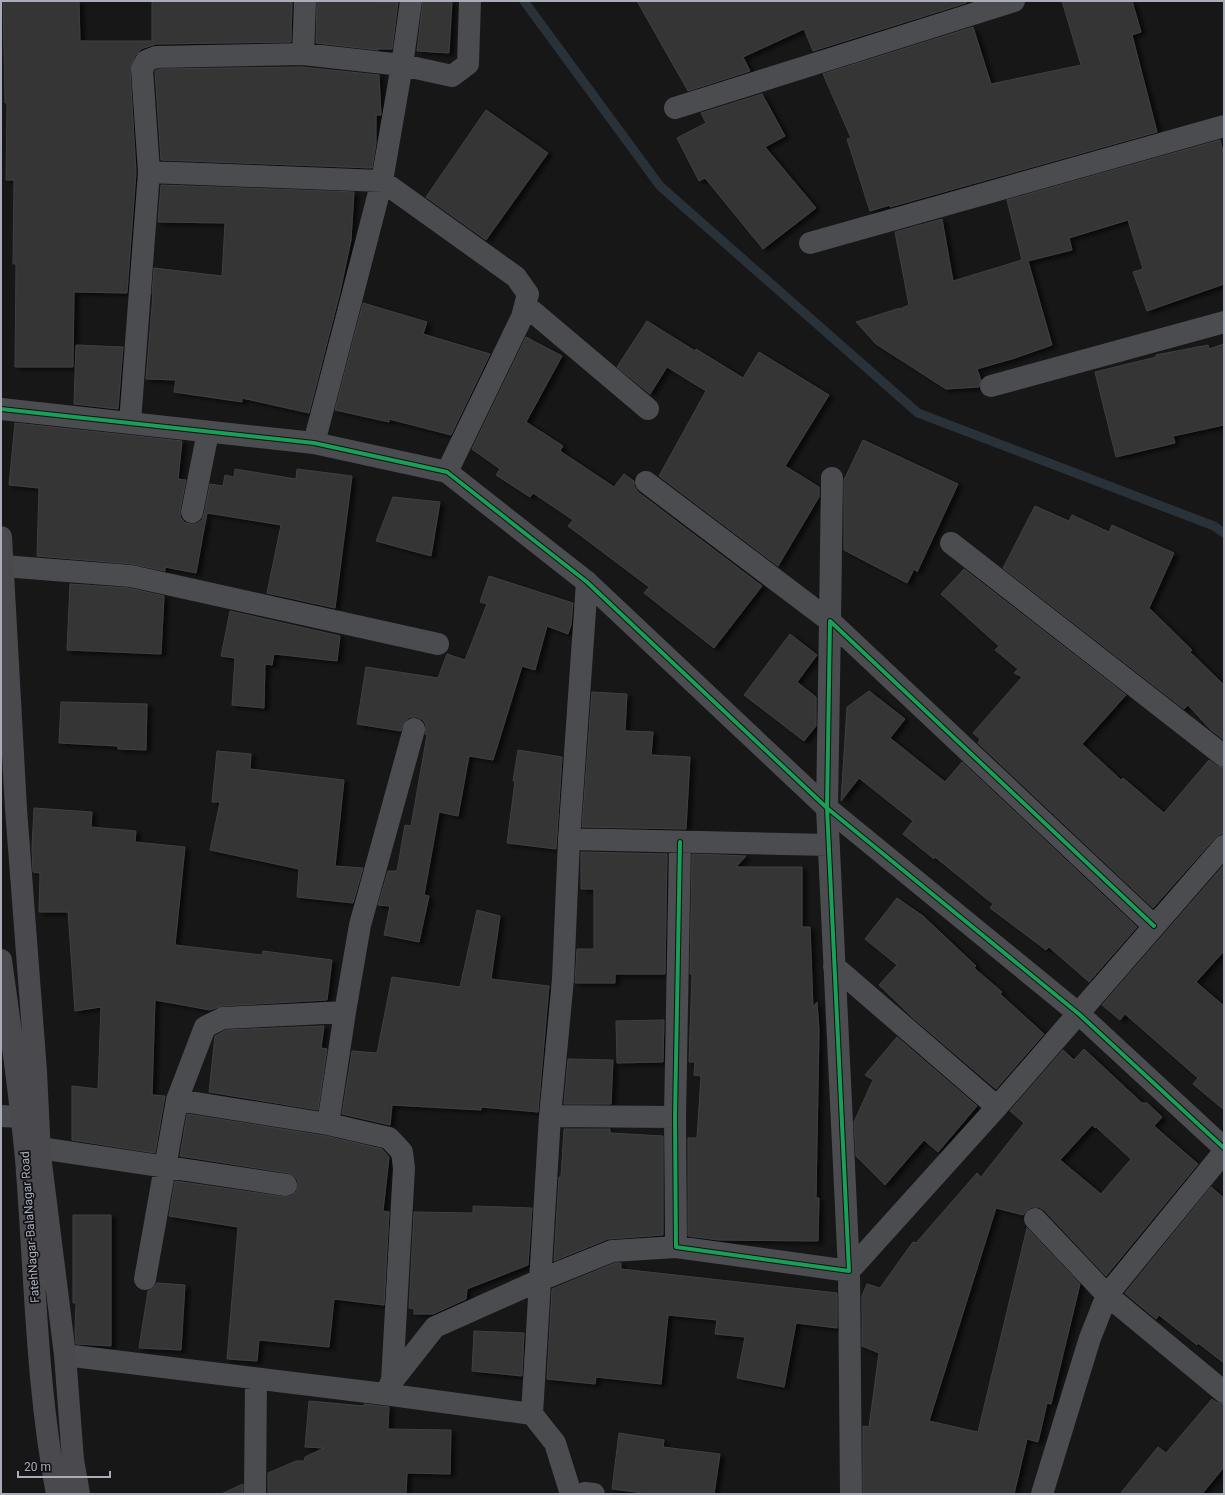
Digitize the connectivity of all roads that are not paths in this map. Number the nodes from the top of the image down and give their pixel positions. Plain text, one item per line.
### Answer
1 (305, 1) edge
2 (412, 1) edge
3 (470, 1) edge
4 (1014, 1) edge
5 (303, 54) junction
6 (402, 65) junction
7 (675, 108) dead end
8 (1224, 126) edge
9 (150, 172) junction
10 (382, 181) junction
11 (810, 243) dead end
12 (525, 305) junction
13 (1224, 322) edge
14 (991, 386) dead end
15 (1, 409) edge
16 (648, 409) dead end
17 (130, 422) junction
18 (208, 432) junction
19 (314, 442) junction
20 (447, 472) junction
21 (832, 478) dead end
22 (646, 482) dead end
23 (192, 512) dead end
24 (1, 537) edge
25 (951, 544) dead end
26 (3, 566) junction
27 (587, 582) junction
28 (830, 621) junction
29 (438, 644) dead end
30 (414, 729) dead end
31 (1224, 756) edge
32 (827, 808) junction
33 (568, 839) junction
34 (680, 842) junction
35 (829, 845) junction
36 (1224, 846) edge
37 (1154, 926) junction
38 (1, 960) edge
39 (834, 966) junction
40 (345, 1012) junction
41 (1079, 1014) junction
42 (177, 1100) junction
43 (997, 1107) junction
44 (11, 1116) edge
45 (550, 1116) junction
46 (675, 1117) junction
47 (328, 1124) junction
48 (40, 1148) junction
49 (1224, 1148) edge
50 (1224, 1152) edge
51 (166, 1167) junction
52 (286, 1185) dead end
53 (1034, 1219) dead end
54 (676, 1247) junction
55 (849, 1271) junction
56 (145, 1279) dead end
57 (540, 1280) junction
58 (1107, 1295) junction
59 (65, 1356) junction
60 (256, 1379) junction
61 (388, 1387) junction
62 (1224, 1392) edge
63 (532, 1414) junction
64 (57, 1494) edge
65 (79, 1494) edge
66 (255, 1494) edge
67 (571, 1494) edge
68 (584, 1494) edge
69 (594, 1494) edge
70 (851, 1494) edge
71 (1042, 1494) edge

1 - 5 street
2 - 6 street
3 - 6 street
4 - 7 street
5 - 6 street
5 - 9 street
6 - 10 street
8 - 11 street
9 - 10 street
9 - 17 street
10 - 12 street
10 - 19 street
12 - 16 street
12 - 20 street
13 - 14 street
15 - 17 street
17 - 18 street
18 - 19 street
18 - 23 street
19 - 20 street
20 - 27 street
21 - 28 street
22 - 28 street
24 - 26 main road
25 - 31 street
26 - 29 street
26 - 48 main road
27 - 32 street
27 - 33 street
28 - 32 street
28 - 37 street
30 - 40 street
32 - 35 street
32 - 41 street
33 - 34 street
33 - 45 street
34 - 35 street
34 - 46 street
35 - 39 street
36 - 37 street
37 - 41 street
38 - 44 main road, FatehNagar-BalaNagar Road
39 - 43 street
39 - 55 street
40 - 42 street
40 - 47 street
41 - 43 street
41 - 49 street
42 - 47 street
42 - 51 street
43 - 55 street
44 - 64 main road, FatehNagar-BalaNagar Road
45 - 46 street
45 - 57 street
46 - 54 street
47 - 61 street
48 - 51 street
48 - 59 main road
50 - 58 street
51 - 52 street
51 - 56 street
53 - 58 street
54 - 55 street
54 - 57 street
55 - 70 street
57 - 61 street
57 - 63 street
58 - 62 street
58 - 71 street
59 - 60 street
59 - 65 main road
60 - 61 street
60 - 66 street
61 - 63 street
63 - 67 street
68 - 69 street

